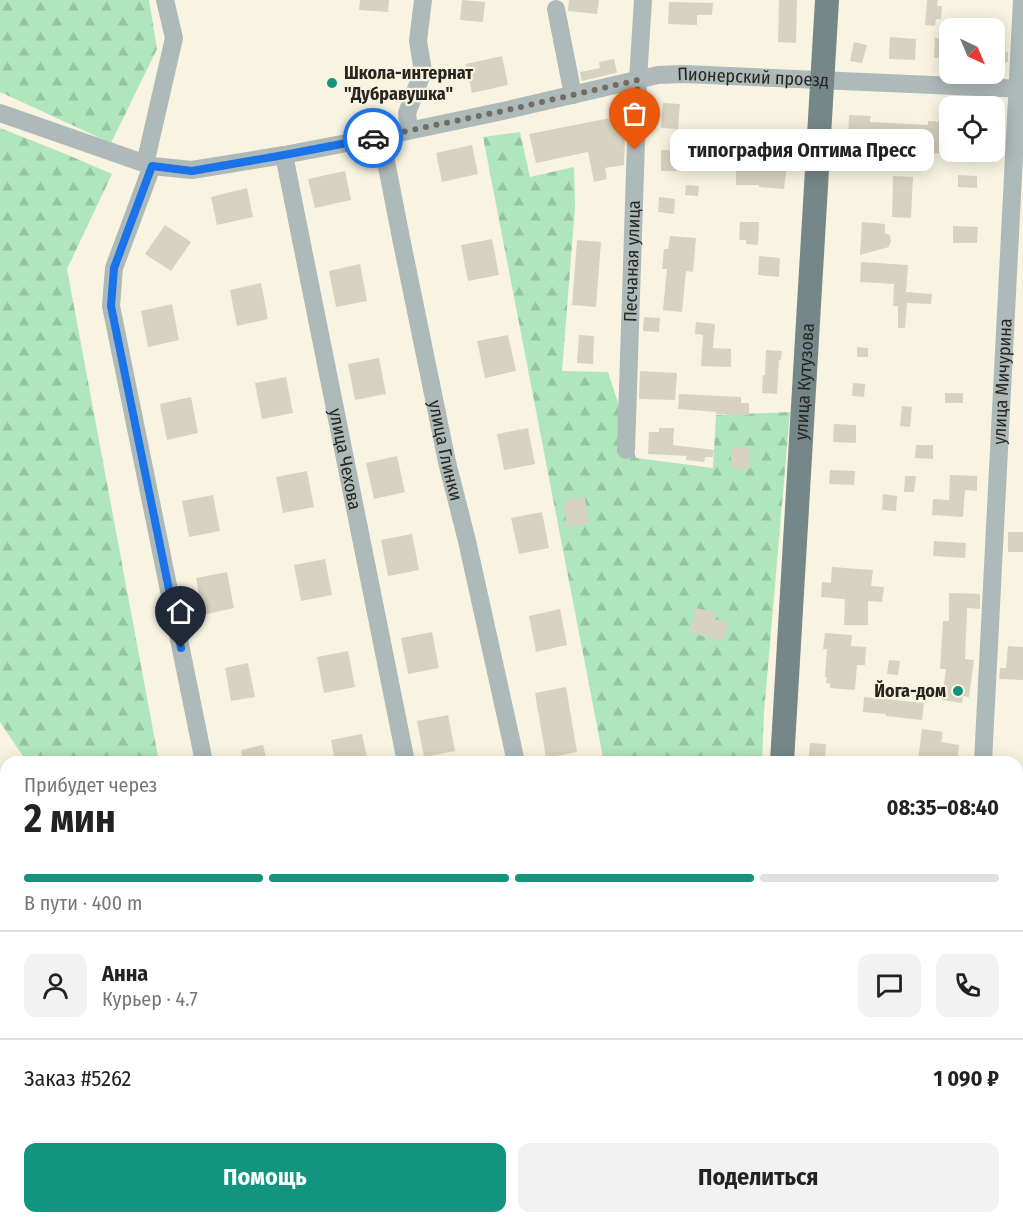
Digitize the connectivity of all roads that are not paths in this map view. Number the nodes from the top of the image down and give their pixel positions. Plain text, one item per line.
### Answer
1 (165, 0) edge
2 (423, 0) edge
3 (643, 0) edge
4 (827, 0) edge
5 (1022, 0) edge
6 (556, 9) dead end
7 (822, 79) junction
8 (638, 80) junction
9 (1020, 89) edge
10 (573, 95) junction
11 (0, 113) edge
12 (408, 130) junction
13 (381, 136) junction
14 (284, 155) junction
15 (148, 165) junction
16 (626, 450) dead end
17 (203, 756) edge
18 (405, 756) edge
19 (515, 756) edge
20 (782, 756) edge
21 (983, 756) edge

1 - 15 street
2 - 12 street
3 - 8 street, Песчаная улица
4 - 7 main road, улица Кутузова
5 - 9 street, улица Мичурина
6 - 10 street
7 - 8 street, Пионерский проезд
7 - 9 street, Пионерский проезд
7 - 20 main road, улица Кутузова
8 - 10 street, Пионерский проезд
8 - 16 street, Песчаная улица
9 - 21 street, улица Мичурина
10 - 12 street, Пионерский проезд
11 - 15 street, Пионерский проезд
12 - 13 street, Пионерский проезд
13 - 14 street, Пионерский проезд
13 - 19 street, улица Глинки
14 - 15 street, Пионерский проезд
14 - 18 street, улица Чехова
15 - 17 street

